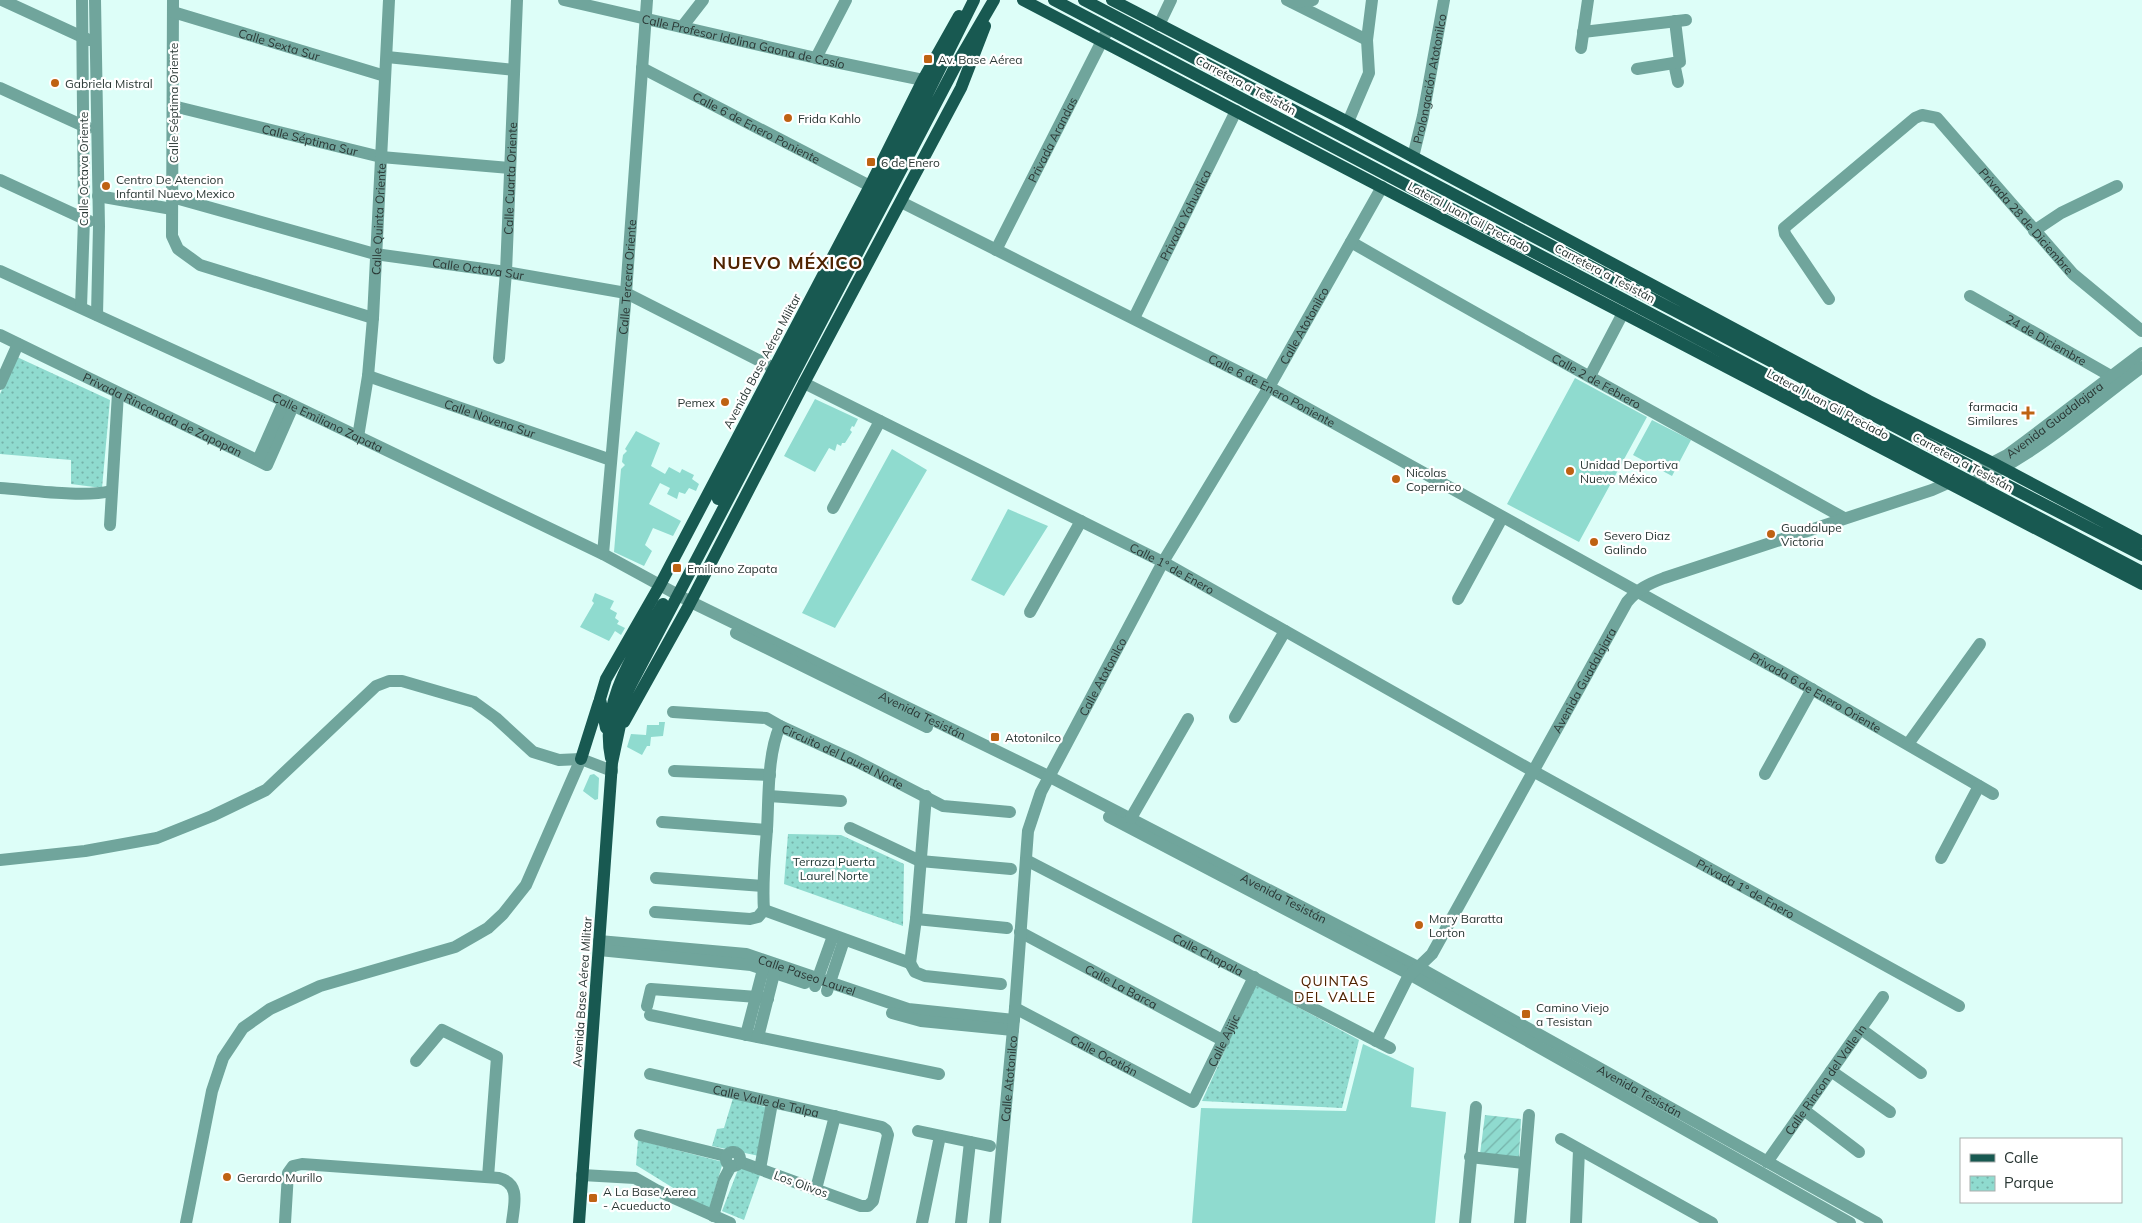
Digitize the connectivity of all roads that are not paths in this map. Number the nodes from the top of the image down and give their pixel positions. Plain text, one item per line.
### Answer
1 (2, 0) edge
2 (82, 0) edge
3 (95, 0) edge
4 (389, 0) edge
5 (517, 0) edge
6 (564, 0) edge
7 (647, 0) edge
8 (703, 0) edge
9 (846, 0) edge
10 (973, 0) edge
11 (1023, 0) edge
12 (1054, 0) edge
13 (1084, 0) edge
14 (1112, 0) edge
15 (1171, 0) edge
16 (1312, 0) edge
17 (1372, 0) edge
18 (1444, 0) edge
19 (1588, 0) edge
20 (1289, 1) edge
21 (992, 4) edge
22 (173, 6) edge
23 (646, 19) junction
24 (1160, 25) junction
25 (682, 27) junction
26 (1108, 28) junction
27 (1583, 32) junction
28 (82, 37) junction
29 (1367, 40) junction
30 (1101, 41) junction
31 (96, 43) junction
32 (1581, 48) dead end
33 (387, 57) junction
34 (816, 58) junction
35 (1674, 63) junction
36 (642, 68) junction
37 (1636, 69) dead end
38 (514, 70) junction
39 (386, 76) junction
40 (923, 80) junction
41 (1678, 82) dead end
42 (0, 88) edge
43 (172, 106) junction
44 (1236, 111) junction
45 (1348, 122) junction
46 (83, 126) junction
47 (98, 132) junction
48 (381, 156) junction
49 (1413, 157) junction
50 (510, 168) junction
51 (0, 180) edge
52 (870, 186) junction
53 (2117, 186) dead end
54 (1382, 187) junction
55 (98, 196) junction
56 (901, 202) junction
57 (172, 203) junction
58 (84, 219) junction
59 (1467, 224) junction
60 (99, 226) junction
61 (2034, 231) junction
62 (1351, 242) junction
63 (996, 250) junction
64 (376, 254) junction
65 (0, 271) edge
66 (506, 272) junction
67 (626, 293) junction
68 (1970, 296) dead end
69 (1829, 299) dead end
70 (81, 307) junction
71 (1623, 313) junction
72 (97, 315) junction
73 (373, 318) junction
74 (1134, 318) junction
75 (2142, 331) edge
76 (0, 335) edge
77 (18, 344) junction
78 (2142, 353) edge
79 (499, 358) dead end
80 (2142, 367) edge
81 (774, 368) junction
82 (368, 376) junction
83 (1590, 376) junction
84 (2116, 379) junction
85 (804, 383) junction
86 (0, 384) edge
87 (1269, 387) junction
88 (118, 393) junction
89 (289, 404) junction
90 (880, 421) junction
91 (358, 437) junction
92 (611, 460) junction
93 (1998, 466) junction
94 (1983, 473) junction
95 (1960, 482) junction
96 (0, 488) edge
97 (111, 491) junction
98 (833, 508) dead end
99 (1502, 518) junction
100 (1844, 518) junction
101 (1081, 521) junction
102 (110, 525) dead end
103 (2142, 542) edge
104 (603, 554) junction
105 (2142, 555) edge
106 (1163, 562) junction
107 (2142, 572) edge
108 (2142, 584) edge
109 (666, 591) junction
110 (1636, 592) junction
111 (1458, 599) dead end
112 (689, 605) junction
113 (1030, 612) dead end
114 (1285, 631) junction
115 (1980, 644) dead end
116 (1812, 689) junction
117 (600, 699) junction
118 (672, 712) dead end
119 (1235, 717) dead end
120 (1188, 719) dead end
121 (780, 726) junction
122 (620, 728) junction
123 (608, 740) junction
124 (1908, 744) junction
125 (581, 759) junction
126 (612, 767) junction
127 (674, 771) dead end
128 (1532, 771) junction
129 (1765, 774) dead end
130 (770, 775) junction
131 (1047, 780) junction
132 (1979, 786) junction
133 (1993, 794) dead end
134 (769, 796) junction
135 (926, 796) junction
136 (841, 800) dead end
137 (1010, 812) dead end
138 (1131, 818) junction
139 (662, 822) dead end
140 (850, 828) dead end
141 (767, 830) junction
142 (1941, 858) dead end
143 (0, 860) edge
144 (1026, 860) junction
145 (920, 861) junction
146 (1010, 869) dead end
147 (656, 878) dead end
148 (763, 886) junction
149 (764, 910) junction
150 (655, 912) dead end
151 (916, 919) junction
152 (1007, 928) dead end
153 (1020, 932) junction
154 (839, 938) junction
155 (599, 946) junction
156 (910, 962) junction
157 (770, 966) junction
158 (1414, 971) junction
159 (1254, 977) junction
160 (823, 984) junction
161 (1001, 984) dead end
162 (1883, 997) dead end
163 (762, 998) junction
164 (1959, 1006) dead end
165 (1014, 1019) junction
166 (1861, 1029) junction
167 (752, 1036) junction
168 (1224, 1041) junction
169 (1376, 1041) junction
170 (1390, 1048) dead end
171 (416, 1062) dead end
172 (1831, 1071) junction
173 (1921, 1073) dead end
174 (650, 1074) dead end
175 (939, 1074) dead end
176 (772, 1102) junction
177 (1194, 1102) joint
178 (1476, 1107) dead end
179 (1804, 1110) junction
180 (1890, 1112) dead end
181 (1529, 1115) dead end
182 (834, 1116) junction
183 (918, 1131) dead end
184 (640, 1135) dead end
185 (940, 1136) junction
186 (1561, 1140) dead end
187 (970, 1142) junction
188 (990, 1146) dead end
189 (1579, 1150) junction
190 (1859, 1152) dead end
191 (1470, 1157) junction
192 (732, 1161) junction
193 (1767, 1162) junction
194 (1524, 1163) junction
195 (760, 1169) junction
196 (582, 1174) junction
197 (488, 1177) junction
198 (816, 1189) junction
199 (861, 1206) joint
200 (713, 1216) junction
201 (1868, 1221) edge
202 (186, 1223) edge
203 (285, 1223) edge
204 (512, 1223) edge
205 (579, 1223) edge
206 (730, 1223) edge
207 (922, 1223) edge
208 (962, 1223) edge
209 (995, 1223) edge
210 (1465, 1223) edge
211 (1520, 1223) edge
212 (1576, 1223) edge
213 (1712, 1223) edge
214 (1850, 1223) edge

1 - 28 street
2 - 28 street, Calle Octava Oriente
3 - 31 street, Calle Octava Oriente
4 - 33 street, Calle Quinta Oriente
5 - 38 street, Calle Cuarta Oriente
6 - 23 street, Calle Profesor Idolina Gaona de Cosío
7 - 23 street, Calle Tercera Oriente
8 - 25 street
9 - 34 street
10 - 40 main road, Avenida Base Aérea Militar
10 - 109 main road, Avenida Base Aérea Militar
11 - 30 main road, Lateral Juan Gil Preciado
12 - 26 main road, Carretera a Tesistán
13 - 94 main road, Carretera a Tesistán
14 - 24 main road, Lateral Juan Gil Preciado
15 - 24 street
16 - 20 street
17 - 29 street
18 - 49 street, Prolongación Atotonilco
19 - 27 street
20 - 29 street
21 - 56 main road, Avenida Base Aérea Militar
21 - 109 main road, Avenida Base Aérea Militar
22 - 39 street, Calle Sexta Sur
22 - 43 street, Calle Séptima Oriente
23 - 25 street, Calle Profesor Idolina Gaona de Cosío
23 - 36 street, Calle Tercera Oriente
24 - 45 main road, Lateral Juan Gil Preciado
25 - 34 street, Calle Profesor Idolina Gaona de Cosío
26 - 30 street, Privada Arandas
26 - 59 main road, Carretera a Tesistán
27 - 32 street
27 - 35 street
28 - 31 street
28 - 46 street, Calle Octava Oriente
29 - 45 street
30 - 44 main road, Lateral Juan Gil Preciado
30 - 63 street, Privada Arandas
31 - 47 street, Calle Octava Oriente
33 - 38 street
33 - 39 street, Calle Quinta Oriente
34 - 40 street, Calle Profesor Idolina Gaona de Cosío
35 - 37 street
35 - 41 street
36 - 52 street, Calle 6 de Enero Poniente
36 - 67 street, Calle Tercera Oriente
38 - 50 street, Calle Cuarta Oriente
39 - 48 street, Calle Quinta Oriente
40 - 52 main road, Avenida Base Aérea Militar
42 - 46 street
43 - 48 street, Calle Séptima Sur
43 - 57 street, Calle Séptima Oriente
44 - 54 main road, Lateral Juan Gil Preciado
44 - 74 street, Privada Yahualica
45 - 49 main road, Lateral Juan Gil Preciado
46 - 47 street
46 - 58 street, Calle Octava Oriente
47 - 55 street, Calle Octava Oriente
48 - 50 street, Calle Séptima Sur
48 - 64 street, Calle Quinta Oriente
49 - 93 main road, Lateral Juan Gil Preciado
50 - 66 street, Calle Cuarta Oriente
51 - 58 street
52 - 81 main road, Avenida Base Aérea Militar
53 - 61 street
54 - 59 main road, Lateral Juan Gil Preciado
54 - 62 street, Calle Atotonilco
55 - 57 street
55 - 60 street, Calle Octava Oriente
56 - 63 street, Calle 6 de Enero Poniente
56 - 85 main road, Avenida Base Aérea Militar
57 - 64 street, Calle Octava Sur
57 - 73 street, Calle Séptima Oriente
58 - 60 street
58 - 70 street, Calle Octava Oriente
59 - 71 main road, Lateral Juan Gil Preciado
59 - 95 main road, Carretera a Tesistán
60 - 72 street, Calle Octava Oriente
61 - 69 street, Privada 28 de Diciembre
61 - 75 street, Privada 28 de Diciembre
62 - 83 street, Calle 2 de Febrero
62 - 87 street, Calle Atotonilco
63 - 74 street, Calle 6 de Enero Poniente
64 - 66 street, Calle Octava Sur
64 - 73 street, Calle Quinta Oriente
65 - 70 street, Calle Emiliano Zapata
66 - 67 street, Calle Octava Sur
66 - 79 street, Calle Cuarta Oriente
67 - 81 street, Calle Octava Sur
67 - 92 street, Calle Tercera Oriente
68 - 84 street, 24 de Diciembre
70 - 72 street, Calle Emiliano Zapata
71 - 83 street
71 - 95 main road, Lateral Juan Gil Preciado
72 - 89 street, Calle Emiliano Zapata
73 - 82 street, Calle Quinta Oriente
74 - 87 street, Calle 6 de Enero Poniente
76 - 77 street, Privada Rinconada de Zapopan
77 - 86 street
77 - 88 street, Privada Rinconada de Zapopan
78 - 84 street, Avenida Guadalajara
80 - 84 street, Avenida Guadalajara
81 - 109 main road, Avenida Base Aérea Militar
82 - 91 street, Calle Quinta Oriente
82 - 92 street, Calle Novena Sur
83 - 100 street, Calle 2 de Febrero
84 - 93 street, Avenida Guadalajara
85 - 90 street, Calle 1° de Enero
85 - 112 main road, Avenida Base Aérea Militar
87 - 99 street, Calle 6 de Enero Poniente
87 - 106 street, Calle Atotonilco
88 - 89 street, Privada Rinconada de Zapopan
88 - 97 street
89 - 91 street, Calle Emiliano Zapata
90 - 98 street
90 - 101 street, Calle 1° de Enero
91 - 104 street, Calle Emiliano Zapata
92 - 104 street, Calle Tercera Oriente
93 - 94 street, Avenida Guadalajara
93 - 103 main road, Lateral Juan Gil Preciado
94 - 95 street, Avenida Guadalajara
94 - 105 main road, Carretera a Tesistán
95 - 100 street, Avenida Guadalajara
95 - 107 main road, Carretera a Tesistán
95 - 108 main road, Lateral Juan Gil Preciado
96 - 97 street
97 - 102 street
99 - 110 street, Calle 6 de Enero Poniente
99 - 111 street
100 - 110 street, Avenida Guadalajara
101 - 106 street, Calle 1° de Enero
101 - 113 street
104 - 109 street, Calle Emiliano Zapata
106 - 114 street, Calle 1° de Enero
106 - 131 street, Calle Atotonilco
109 - 112 street, Avenida Tesistán
109 - 117 main road, Avenida Base Aérea Militar
109 - 122 main road, Avenida Base Aérea Militar
109 - 123 main road, Avenida Base Aérea Militar
110 - 116 street, Privada 6 de Enero Oriente
110 - 128 street, Avenida Guadalajara
112 - 122 main road, Avenida Base Aérea Militar
112 - 131 street, Avenida Tesistán
114 - 119 street
114 - 128 street, Calle 1° de Enero
115 - 124 street
116 - 124 street, Privada 6 de Enero Oriente
116 - 129 street
117 - 123 main road, Avenida Base Aérea Militar
117 - 125 main road
118 - 121 street
120 - 138 street
121 - 130 street, Circuito del Laurel Norte
121 - 135 street, Circuito del Laurel Norte
122 - 126 main road, Avenida Base Aérea Militar
123 - 126 main road, Avenida Base Aérea Militar
124 - 132 street, Privada 6 de Enero Oriente
125 - 126 street
125 - 143 street
125 - 202 street
126 - 155 main road, Avenida Base Aérea Militar
127 - 130 street
128 - 158 street, Avenida Guadalajara
128 - 164 street, Privada 1° de Enero
130 - 134 street, Circuito del Laurel Norte
131 - 138 street, Avenida Tesistán
131 - 144 street, Calle Atotonilco
131 - 158 street, Avenida Tesistán
132 - 133 street, Privada 6 de Enero Oriente
132 - 142 street
134 - 136 street
134 - 141 street, Circuito del Laurel Norte
135 - 137 street, Circuito del Laurel Norte
135 - 145 street
138 - 158 street, Avenida Tesistán
139 - 141 street
140 - 145 street
141 - 148 street, Circuito del Laurel Norte
144 - 153 street, Calle Atotonilco
144 - 159 street, Calle Chapala
145 - 146 street
145 - 151 street
147 - 148 street
148 - 149 street, Circuito del Laurel Norte
149 - 150 street
149 - 154 street
151 - 152 street
151 - 156 street
153 - 165 street, Calle Atotonilco
153 - 168 street, Calle La Barca
154 - 156 street
154 - 160 street
155 - 157 street, Calle Paseo Laurel
155 - 196 main road, Avenida Base Aérea Militar
156 - 161 street
157 - 160 street, Calle Paseo Laurel
157 - 163 street
158 - 169 street, Avenida Guadalajara
158 - 193 street, Avenida Tesistán
158 - 214 street, Avenida Tesistán
159 - 168 street, Calle Ajijic
159 - 169 street, Calle Chapala
160 - 165 street, Calle Paseo Laurel
162 - 166 street, Calle Rincon del Valle In
163 - 167 street
163 - 167 street
165 - 177 street, Calle Ocotlán
165 - 209 street, Calle Atotonilco
166 - 172 street, Calle Rincon del Valle In
166 - 173 street
167 - 175 street
168 - 177 street, Calle Ajijic
169 - 170 street, Calle Chapala
171 - 197 street
172 - 179 street, Calle Rincon del Valle In
172 - 180 street
174 - 176 street, Calle Valle de Talpa
176 - 182 street, Calle Valle de Talpa
176 - 195 street
178 - 191 street
179 - 190 street
179 - 193 street, Calle Rincon del Valle In
181 - 194 street
182 - 198 street
182 - 199 street, Calle Valle de Talpa
183 - 185 street
184 - 192 street, Los Olivos
185 - 187 street
185 - 207 street
186 - 189 street
187 - 188 street
187 - 208 street
189 - 212 street
189 - 213 street
191 - 194 street
191 - 210 street
192 - 195 street, Los Olivos
192 - 200 street
193 - 201 street, Avenida Tesistán
194 - 211 street
195 - 198 street, Los Olivos
196 - 200 street
196 - 205 main road, Avenida Base Aérea Militar
197 - 203 street
197 - 204 street
198 - 199 street, Los Olivos
200 - 206 street

